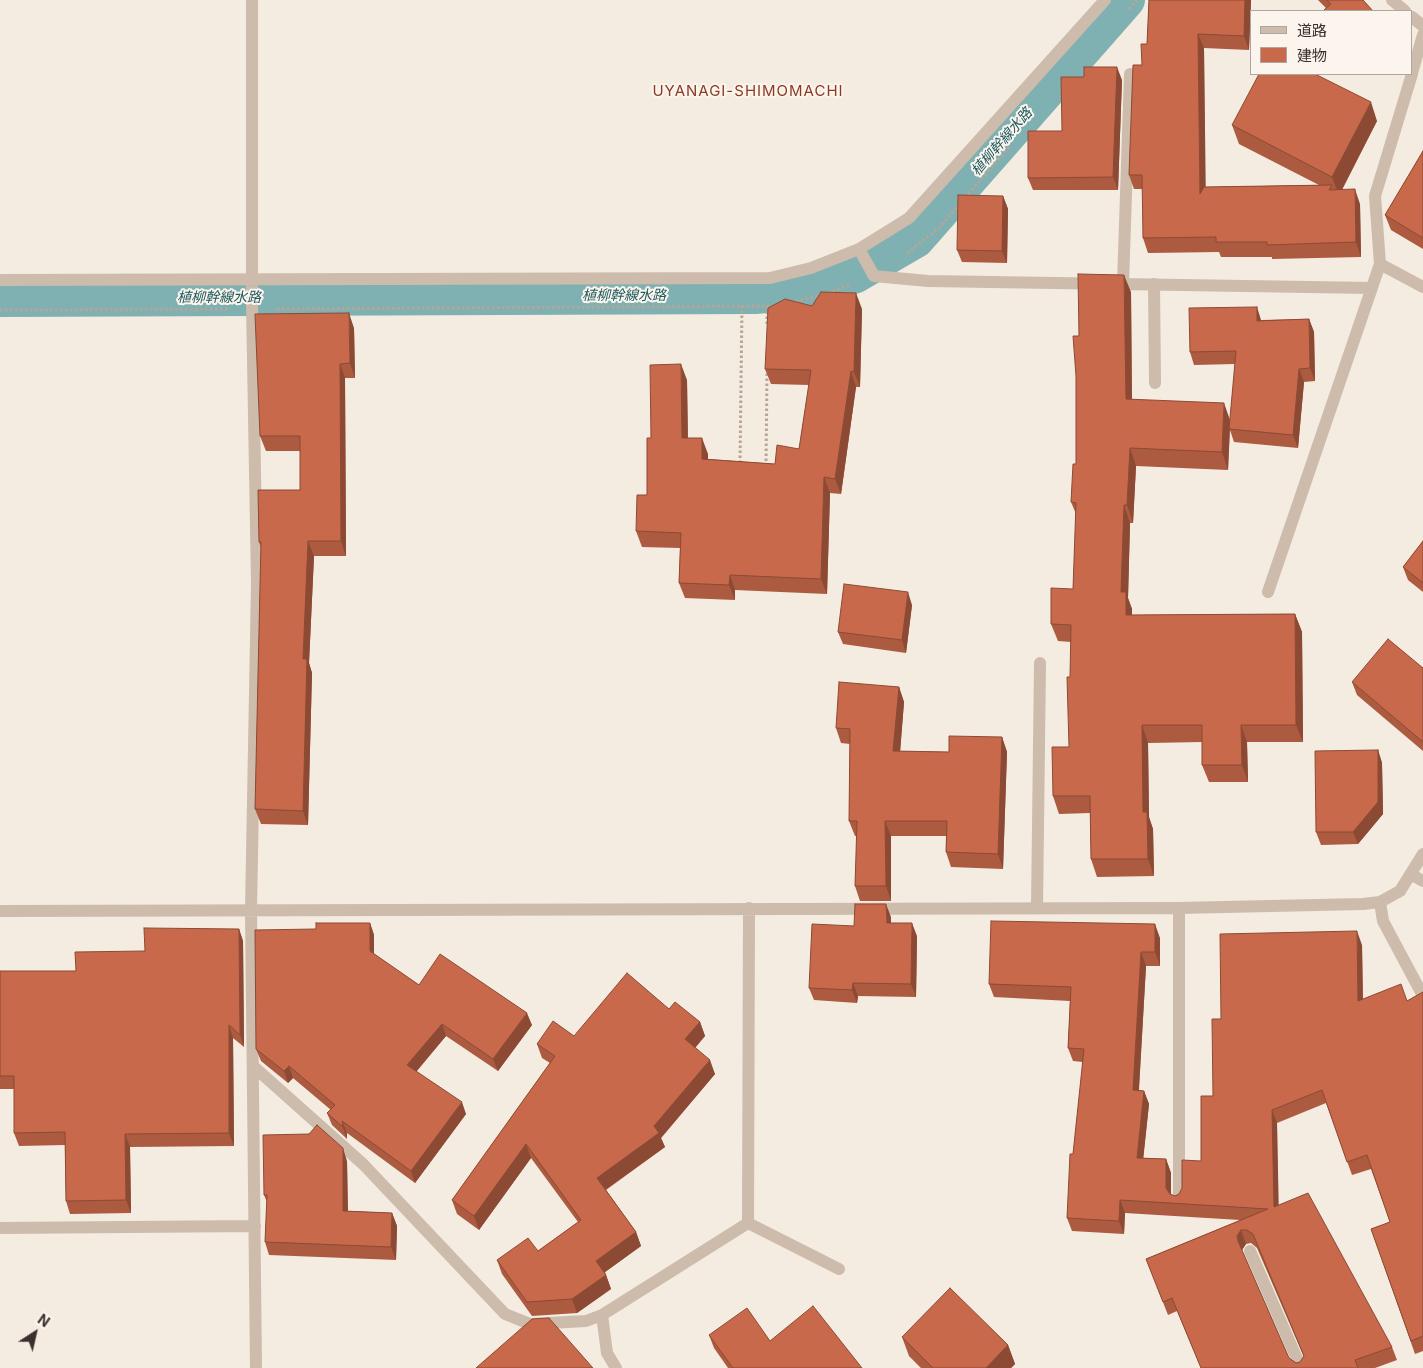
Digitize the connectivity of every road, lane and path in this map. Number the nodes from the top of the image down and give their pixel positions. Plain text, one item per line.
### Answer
1 (252, 0) edge
2 (1105, 0) edge
3 (1392, 0) edge
4 (1404, 10) edge
5 (1413, 18) edge
6 (1423, 26) edge
7 (1423, 36) edge
8 (1413, 71) edge
9 (1130, 74) dead end
10 (1412, 75) edge
11 (859, 249) junction
12 (1380, 264) junction
13 (0, 280) edge
14 (252, 282) junction
15 (1123, 284) junction
16 (1154, 284) junction
17 (1423, 286) edge
18 (1372, 288) junction
19 (742, 306) dead end
20 (767, 307) edge
21 (767, 325) edge
22 (767, 362) edge
23 (1155, 383) dead end
24 (740, 464) edge
25 (766, 472) edge
26 (1268, 592) dead end
27 (1040, 663) dead end
28 (1423, 854) edge
29 (1417, 878) edge
30 (1380, 902) junction
31 (749, 908) junction
32 (1037, 908) junction
33 (1179, 908) junction
34 (251, 910) junction
35 (0, 911) edge
36 (1423, 996) edge
37 (254, 1066) junction
38 (1179, 1201) edge
39 (748, 1224) junction
40 (255, 1226) junction
41 (0, 1228) edge
42 (1250, 1251) edge
43 (839, 1269) dead end
44 (602, 1315) junction
45 (256, 1368) edge
46 (616, 1368) edge
47 (1300, 1368) edge

1 - 14 street
2 - 11 street
3 - 4 street
5 - 6 street
7 - 8 street
9 - 15 street
10 - 12 street
11 - 14 street
11 - 15 street
12 - 17 street
12 - 18 street
13 - 14 street
14 - 34 street
15 - 16 street
16 - 18 street
16 - 23 street
18 - 26 street
19 - 24 path
20 - 21 path
22 - 25 path
27 - 32 street
28 - 29 street
29 - 30 street
30 - 33 street
30 - 36 street
31 - 32 street
31 - 34 street
31 - 39 street
32 - 33 street
33 - 38 street
34 - 35 street
34 - 37 street
37 - 40 street
37 - 44 street
39 - 43 street
39 - 44 street
40 - 41 street
40 - 45 street
42 - 47 street
44 - 46 street

